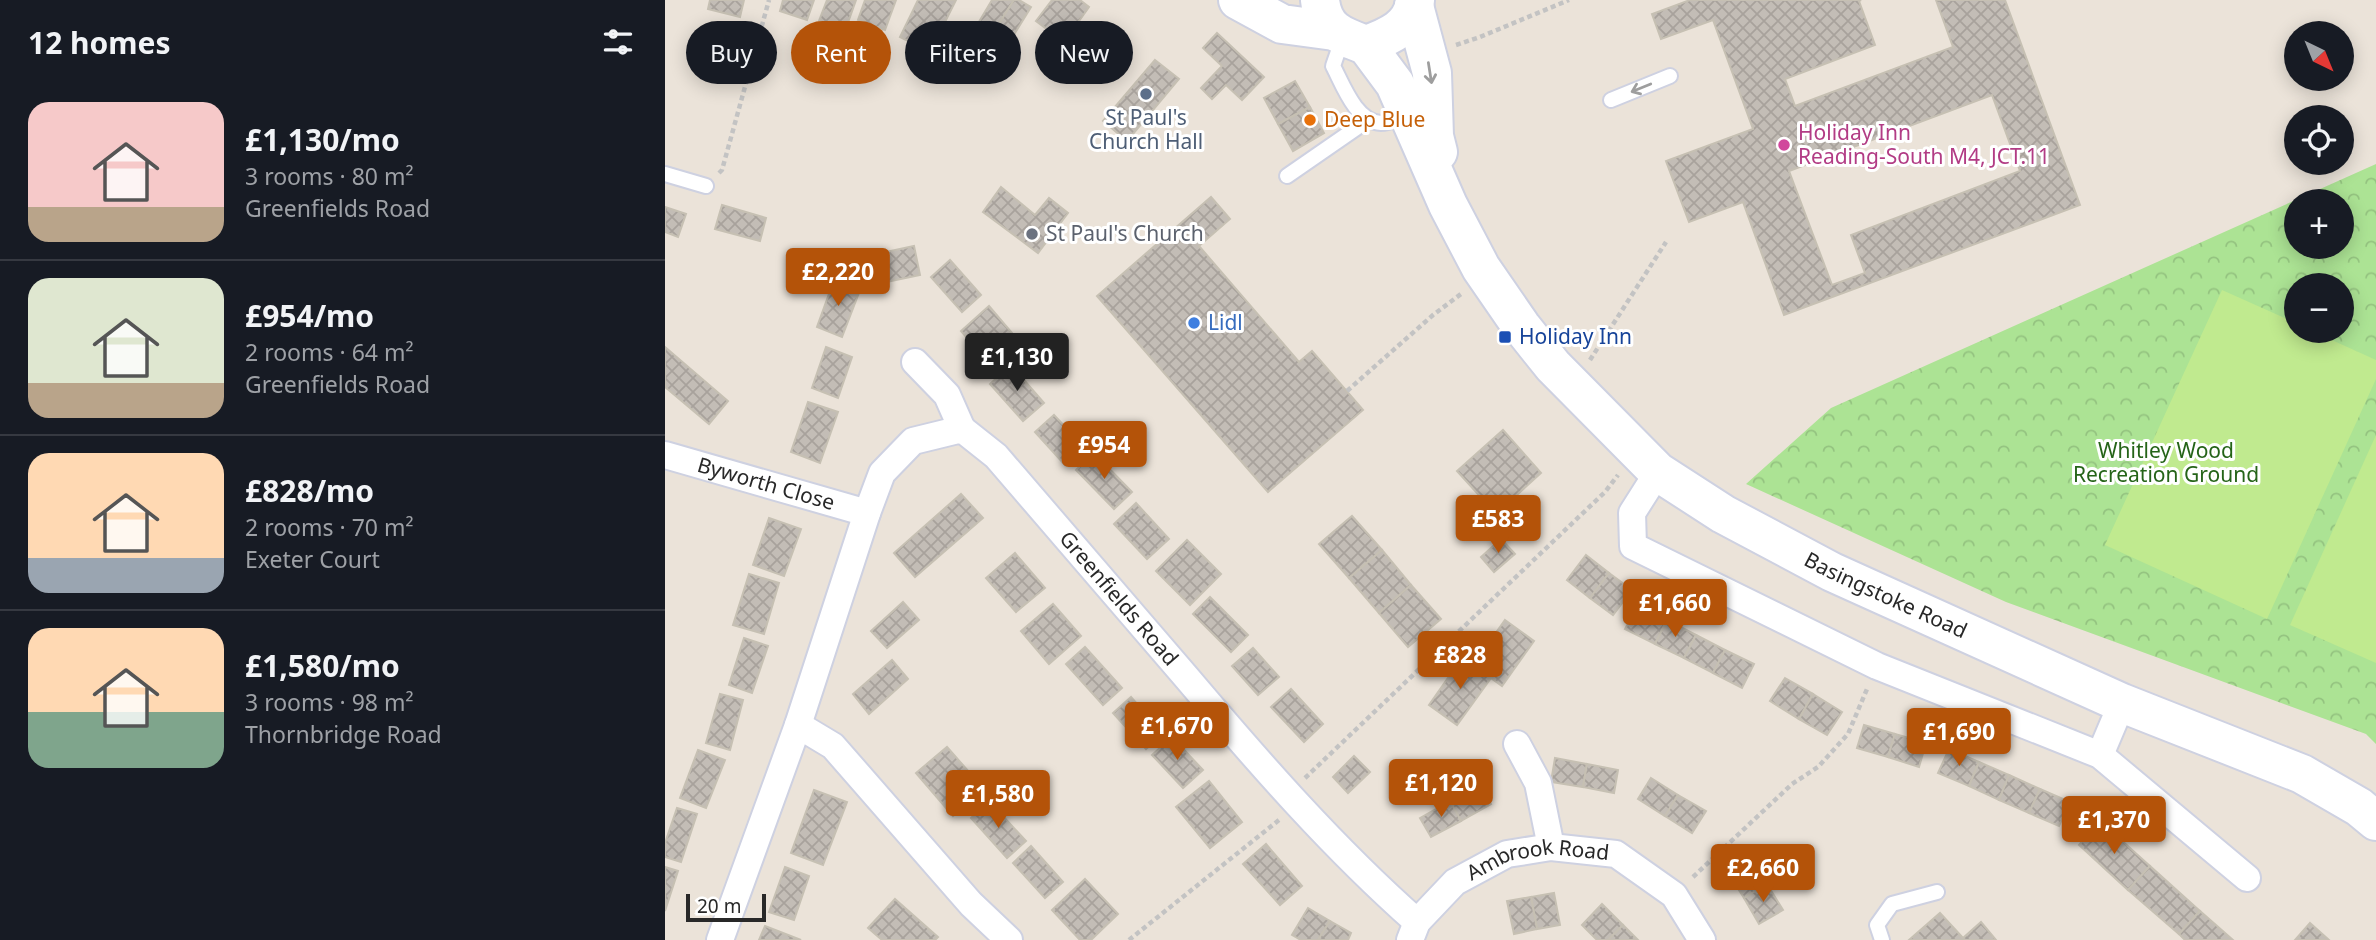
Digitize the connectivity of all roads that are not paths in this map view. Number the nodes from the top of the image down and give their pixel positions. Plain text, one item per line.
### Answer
1 (1259, 2) edge
2 (1414, 3) edge
3 (1341, 28) edge
4 (1670, 76) dead end
5 (1611, 100) dead end
6 (1409, 116) junction
7 (1368, 120) junction
8 (665, 174) edge
9 (1287, 176) dead end
10 (706, 186) road end
11 (1448, 205) junction
12 (915, 362) dead end
13 (963, 429) junction
14 (665, 455) edge
15 (1646, 461) junction
16 (867, 513) junction
17 (2122, 703) junction
18 (798, 726) junction
19 (1517, 744) dead end
20 (2100, 755) junction
21 (2376, 821) edge
22 (1551, 847) junction
23 (2247, 878) dead end
24 (1937, 891) dead end
25 (1414, 931) edge
26 (720, 940) edge
27 (1009, 940) edge
28 (1702, 940) edge
29 (1882, 940) edge

1 - 3 main road
2 - 3 main road
2 -> 11 main road, Basingstoke Road
3 - 6 main road, Basingstoke Road
3 - 7 lane
4 -> 5 lane
6 - 7 lane
6 - 11 main road, Basingstoke Road
7 - 9 lane
8 - 10 lane
11 - 15 main road, Basingstoke Road
12 - 13 street, Greenfields Road
13 - 16 street
13 - 25 street, Greenfields Road
14 - 16 street, Byworth Close
15 - 17 main road, Basingstoke Road
15 - 20 street
16 - 18 street
17 - 20 street
17 - 21 main road, Basingstoke Road
18 - 26 street
18 - 27 street
19 - 22 street
20 - 23 street
22 - 25 street, Ambrook Road
22 - 28 street, Ambrook Road
24 - 29 lane

